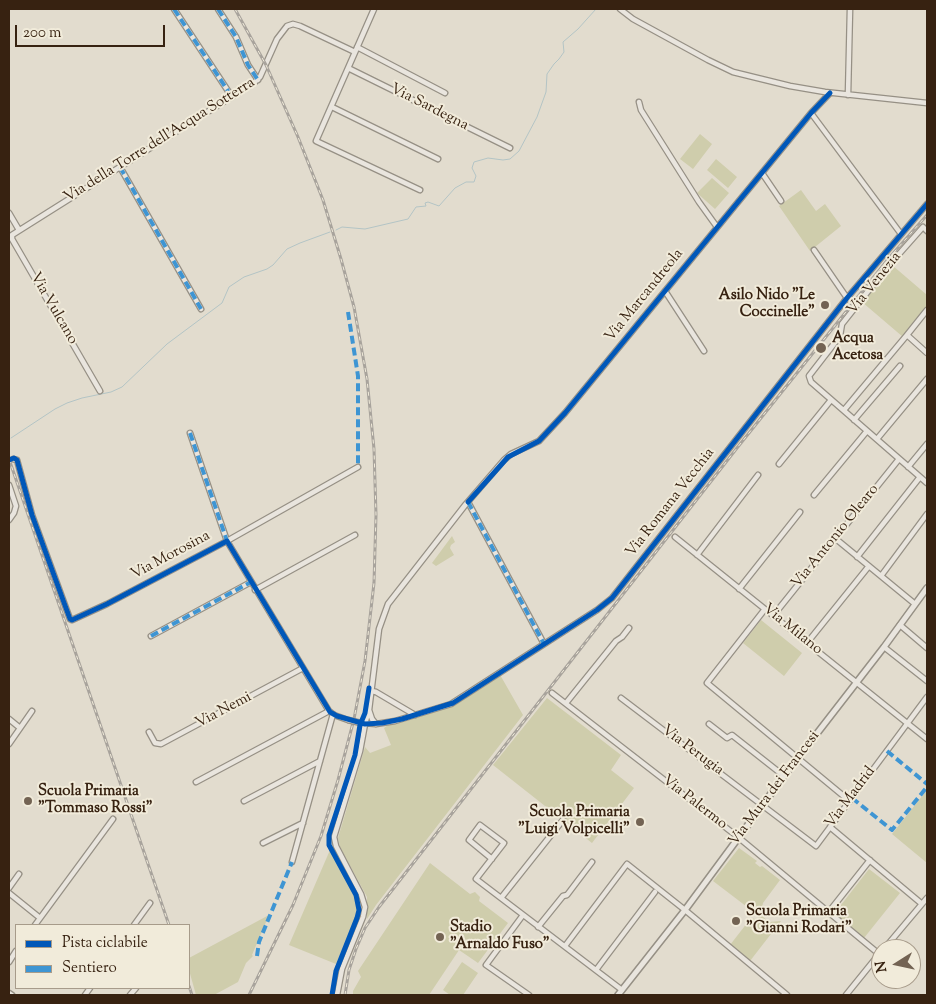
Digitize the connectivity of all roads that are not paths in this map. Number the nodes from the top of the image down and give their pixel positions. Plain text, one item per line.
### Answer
1 (174, 9) edge
2 (218, 9) edge
3 (374, 9) edge
4 (620, 9) edge
5 (850, 9) edge
6 (356, 49) junction
7 (348, 68) junction
8 (258, 80) junction
9 (444, 93) dead end
10 (830, 93) junction
11 (848, 95) junction
12 (232, 97) junction
13 (639, 102) dead end
14 (927, 103) edge
15 (332, 107) junction
16 (811, 113) junction
17 (510, 148) dead end
18 (438, 159) dead end
19 (120, 167) junction
20 (762, 174) junction
21 (420, 190) dead end
22 (781, 201) dead end
23 (927, 204) edge
24 (9, 213) edge
25 (717, 227) junction
26 (925, 229) edge
27 (19, 230) junction
28 (901, 234) junction
29 (814, 250) dead end
30 (665, 291) junction
31 (847, 298) junction
32 (202, 309) dead end
33 (927, 310) edge
34 (906, 335) junction
35 (704, 351) dead end
36 (927, 353) edge
37 (900, 366) dead end
38 (927, 379) edge
39 (100, 390) dead end
40 (831, 400) junction
41 (844, 410) junction
42 (854, 420) junction
43 (868, 431) junction
44 (190, 434) dead end
45 (877, 439) junction
46 (927, 444) edge
47 (13, 459) dead end
48 (899, 459) junction
49 (779, 464) dead end
50 (358, 467) dead end
51 (908, 467) junction
52 (758, 475) dead end
53 (920, 478) junction
54 (927, 483) edge
55 (9, 485) edge
56 (814, 495) dead end
57 (468, 502) junction
58 (800, 512) dead end
59 (927, 514) edge
60 (9, 520) edge
61 (355, 535) dead end
62 (675, 537) dead end
63 (836, 539) junction
64 (227, 541) junction
65 (697, 555) junction
66 (857, 557) junction
67 (869, 566) junction
68 (881, 576) junction
69 (251, 582) junction
70 (740, 588) junction
71 (927, 588) edge
72 (255, 590) junction
73 (915, 604) junction
74 (765, 609) junction
75 (773, 616) junction
76 (900, 625) junction
77 (629, 628) dead end
78 (150, 636) dead end
79 (807, 643) junction
80 (544, 644) junction
81 (884, 647) junction
82 (927, 648) edge
83 (303, 668) junction
84 (927, 681) edge
85 (857, 682) junction
86 (372, 691) junction
87 (552, 692) dead end
88 (927, 697) edge
89 (621, 698) dead end
90 (566, 703) junction
91 (369, 710) junction
92 (32, 712) dead end
93 (331, 713) junction
94 (415, 716) junction
95 (9, 719) edge
96 (363, 723) junction
97 (908, 723) junction
98 (376, 724) junction
99 (709, 724) dead end
100 (20, 728) junction
101 (149, 732) dead end
102 (927, 739) edge
103 (9, 744) edge
104 (797, 759) junction
105 (320, 761) junction
106 (784, 776) junction
107 (196, 782) dead end
108 (846, 798) dead end
109 (244, 801) dead end
110 (763, 805) junction
111 (113, 818) dead end
112 (563, 820) dead end
113 (303, 822) junction
114 (830, 827) junction
115 (738, 838) junction
116 (263, 843) dead end
117 (492, 859) junction
118 (870, 860) junction
119 (292, 862) dead end
120 (592, 862) dead end
121 (18, 874) dead end
122 (9, 888) edge
123 (655, 892) dead end
124 (9, 893) edge
125 (501, 898) junction
126 (927, 898) edge
127 (150, 903) dead end
128 (922, 904) junction
129 (684, 910) junction
130 (828, 912) junction
131 (523, 915) junction
132 (40, 918) junction
133 (36, 924) edge
134 (135, 924) edge
135 (538, 927) junction
136 (892, 939) edge
137 (566, 946) junction
138 (871, 946) edge
139 (871, 964) edge
140 (596, 970) junction
141 (622, 990) junction
142 (9, 993) edge
143 (12, 995) edge
144 (337, 995) edge
145 (529, 995) edge
146 (618, 995) edge
147 (787, 995) edge
148 (846, 995) edge

1 - 12 street
2 - 8 street
3 - 6 street
4 - 10 street
5 - 11 street
6 - 7 street
6 - 8 street, Via della Torre dell'Acqua Sotterra
6 - 9 street, Via della Torre dell'Acqua Sotterra
7 - 15 street
7 - 17 street, Via Sardegna
8 - 12 street, Via della Torre dell'Acqua Sotterra
10 - 11 street
10 - 16 street, Via Marcandreola
11 - 14 street
12 - 19 street, Via della Torre dell'Acqua Sotterra
13 - 25 street
15 - 18 street
15 - 21 street
16 - 20 street, Via Marcandreola
16 - 28 street
19 - 27 street, Via della Torre dell'Acqua Sotterra
19 - 32 street
20 - 22 street
20 - 25 street, Via Marcandreola
23 - 28 street, Via Romana Vecchia
24 - 27 street
25 - 30 street, Via Marcandreola
26 - 40 street, Via Venezia
27 - 39 street, Via Vulcano
28 - 31 street, Via Romana Vecchia
29 - 31 street
30 - 35 street, Via Marcandreola
30 - 57 street, Via Marcandreola
31 - 80 street, Via Romana Vecchia
33 - 34 street
34 - 36 street
34 - 41 street
37 - 42 street
38 - 45 street
40 - 41 street, Via Venezia
40 - 49 street
41 - 42 street, Via Venezia
42 - 43 street, Via Venezia
43 - 45 street, Via Venezia
43 - 56 street
44 - 64 street, Via Morosina
45 - 48 street, Via Venezia
46 - 51 street
47 - 64 street, Via Morosina
48 - 51 street, Via Venezia
48 - 63 street, Via Antonio Olearo
50 - 64 street, Via Morosina
51 - 53 street, Via Venezia
52 - 65 street
53 - 54 street, Via Venezia
53 - 66 street
55 - 60 street
57 - 80 street
57 - 86 street, Via Marcandreola
58 - 70 street
59 - 68 street
61 - 72 street
62 - 65 street, Via Milano
63 - 66 street
63 - 75 street, Via Antonio Olearo
64 - 69 street, Via Morosina
65 - 70 street, Via Milano
66 - 67 street
67 - 68 street
67 - 79 street
68 - 73 street
69 - 72 street, Via Morosina
69 - 78 street
70 - 74 street, Via Milano
71 - 73 street, Via Mura dei Francesi
72 - 83 street, Via Morosina
73 - 76 street, Via Mura dei Francesi
74 - 75 street, Via Milano
74 - 104 street
75 - 79 street, Via Milano
76 - 81 street, Via Mura dei Francesi
76 - 82 street
77 - 90 street
79 - 85 street, Via Milano
80 - 94 street, Via Romana Vecchia
81 - 84 street
81 - 85 street, Via Mura dei Francesi
83 - 93 street, Via Morosina
83 - 101 street, Via Nemi
85 - 97 street, Via Milano
85 - 104 street, Via Mura dei Francesi
86 - 91 street, Via Marcandreola
86 - 94 street
87 - 90 street, Via Palermo
88 - 97 street, Via Madrid
89 - 110 street, Via Perugia
90 - 115 street, Via Palermo
91 - 96 street, Via Marcandreola
91 - 98 street
92 - 100 street
93 - 96 street, bridge
93 - 105 street
93 - 107 street
94 - 98 street, Via Romana Vecchia
95 - 100 street
96 - 98 street, Via Romana Vecchia
96 - 144 street, Via Marcandreola
97 - 102 street, Via Milano
97 - 114 street, Via Madrid
99 - 106 street
100 - 103 street
104 - 106 street, Via Mura dei Francesi
104 - 108 street
105 - 109 street
105 - 113 street
106 - 110 street, Via Mura dei Francesi
110 - 114 street, Via Madrid
110 - 115 street, Via Mura dei Francesi
111 - 132 street
112 - 125 street
113 - 116 street
113 - 119 street
114 - 118 street
115 - 129 street, Via Mura dei Francesi
115 - 130 street, Via Palermo
117 - 117 street
117 - 125 street
118 - 128 street
118 - 130 street
120 - 135 street
121 - 122 street
123 - 140 street
124 - 132 street
125 - 131 street
126 - 128 street
127 - 134 street
128 - 136 street
129 - 137 street
129 - 141 street, Via Mura dei Francesi
129 - 147 street
130 - 138 street, Via Palermo
131 - 135 street
131 - 145 street
132 - 133 street
135 - 137 street
137 - 140 street
139 - 148 street
140 - 141 street
141 - 146 street, Via Mura dei Francesi
142 - 143 street

